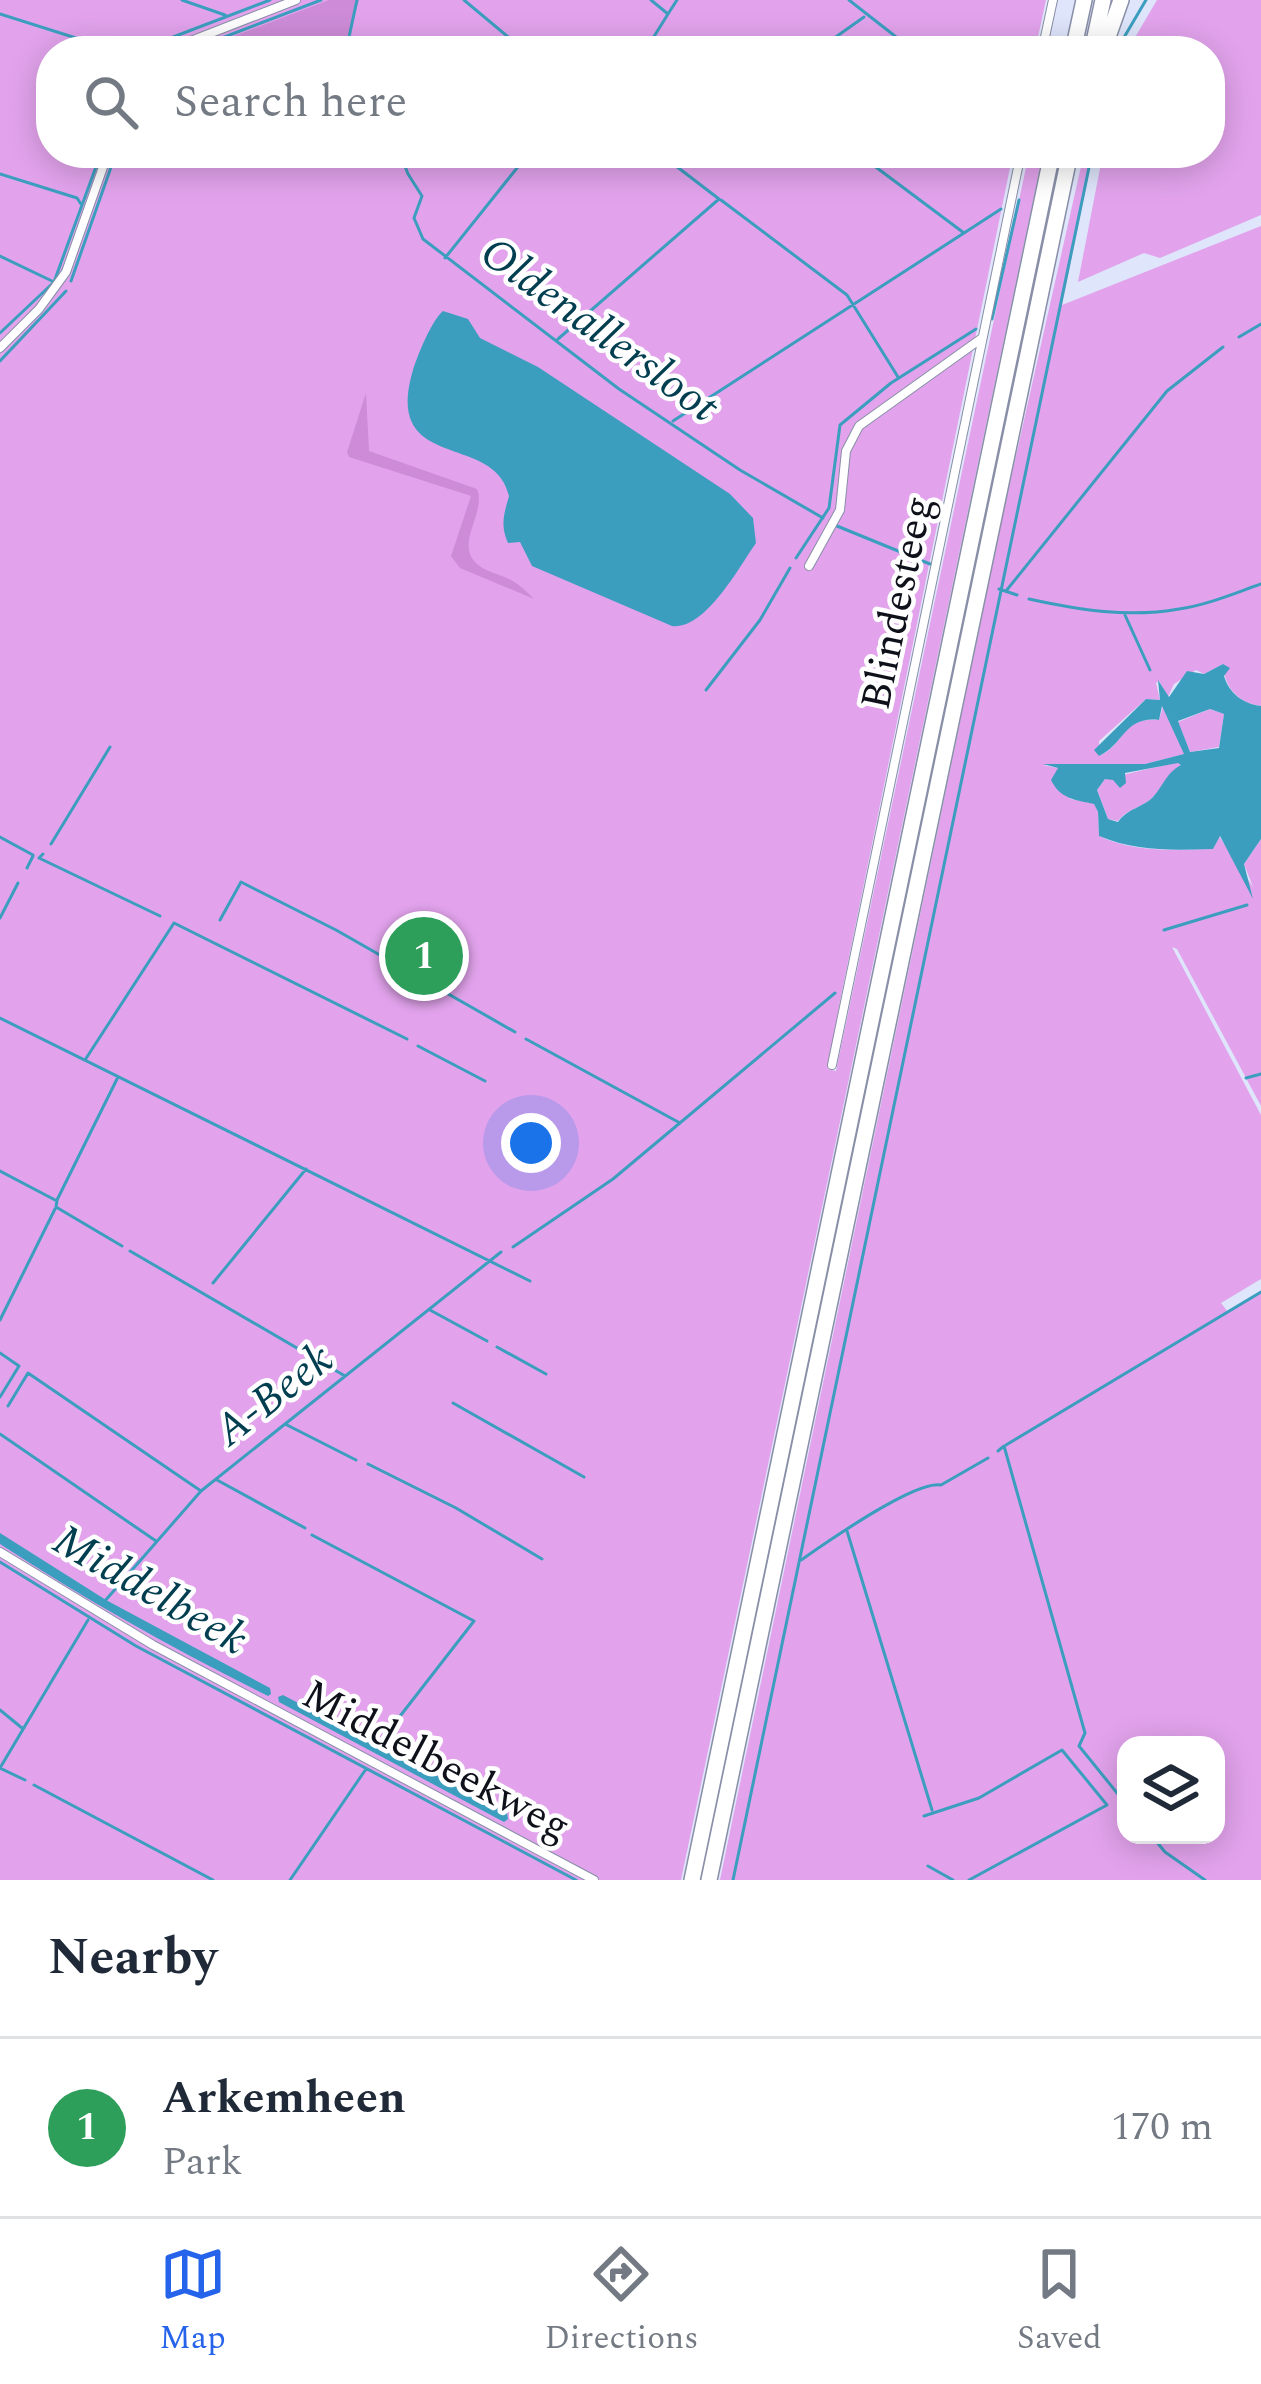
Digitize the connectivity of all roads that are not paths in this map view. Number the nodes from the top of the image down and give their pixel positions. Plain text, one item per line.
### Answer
1 (296, 0) edge
2 (1053, 0) edge
3 (1084, 0) edge
4 (1103, 0) edge
5 (1121, 0) edge
6 (204, 36) edge
7 (1045, 36) edge
8 (1076, 36) edge
9 (1095, 36) edge
10 (1108, 36) edge
11 (103, 168) edge
12 (1018, 168) edge
13 (1049, 168) edge
14 (1067, 168) edge
15 (983, 337) junction
16 (0, 347) edge
17 (809, 566) dead end
18 (832, 1065) dead end
19 (0, 1552) edge
20 (594, 1880) edge
21 (692, 1880) edge
22 (709, 1880) edge

1 - 6 street
2 - 7 street
3 - 8 highway
4 - 9 highway
5 - 10 highway
11 - 16 street
12 - 15 street, Blindesteeg
13 - 21 highway
14 - 22 highway
15 - 17 street
15 - 18 street, Blindesteeg
19 - 20 street, Middelbeekweg

